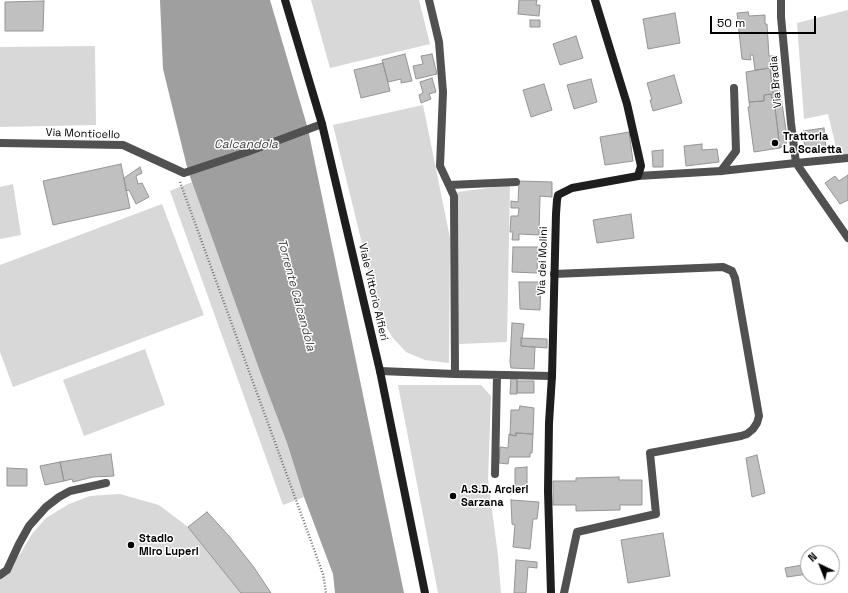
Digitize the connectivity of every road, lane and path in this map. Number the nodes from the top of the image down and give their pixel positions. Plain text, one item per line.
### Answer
1 (284, 0) edge
2 (429, 0) edge
3 (595, 0) edge
4 (781, 0) edge
5 (734, 88) dead end
6 (322, 124) junction
7 (0, 142) edge
8 (848, 158) edge
9 (796, 163) junction
10 (721, 171) junction
11 (184, 173) junction
12 (638, 176) junction
13 (516, 182) dead end
14 (449, 185) junction
15 (848, 238) edge
16 (554, 274) junction
17 (380, 371) junction
18 (455, 374) junction
19 (497, 375) junction
20 (552, 376) junction
21 (495, 474) dead end
22 (106, 483) dead end
23 (0, 575) edge
24 (326, 593) edge
25 (425, 593) edge
26 (551, 593) edge
27 (564, 593) edge

1 - 6 street, Viale Vittorio Alfieri
2 - 14 street
3 - 12 street
4 - 9 street, Via Bradia
5 - 10 street
6 - 11 street
6 - 17 street, Viale Vittorio Alfieri
7 - 11 street, Via Monticello
8 - 9 street
9 - 10 street
9 - 15 street, Via Bradia
10 - 12 street
11 - 24 path
12 - 16 street, Via dei Molini
13 - 14 street
14 - 18 street
16 - 20 street, Via dei Molini
16 - 27 street
17 - 18 street
17 - 25 street, Viale Vittorio Alfieri
18 - 19 street
19 - 20 street
19 - 21 street
20 - 26 street, Via dei Molini
22 - 23 street

